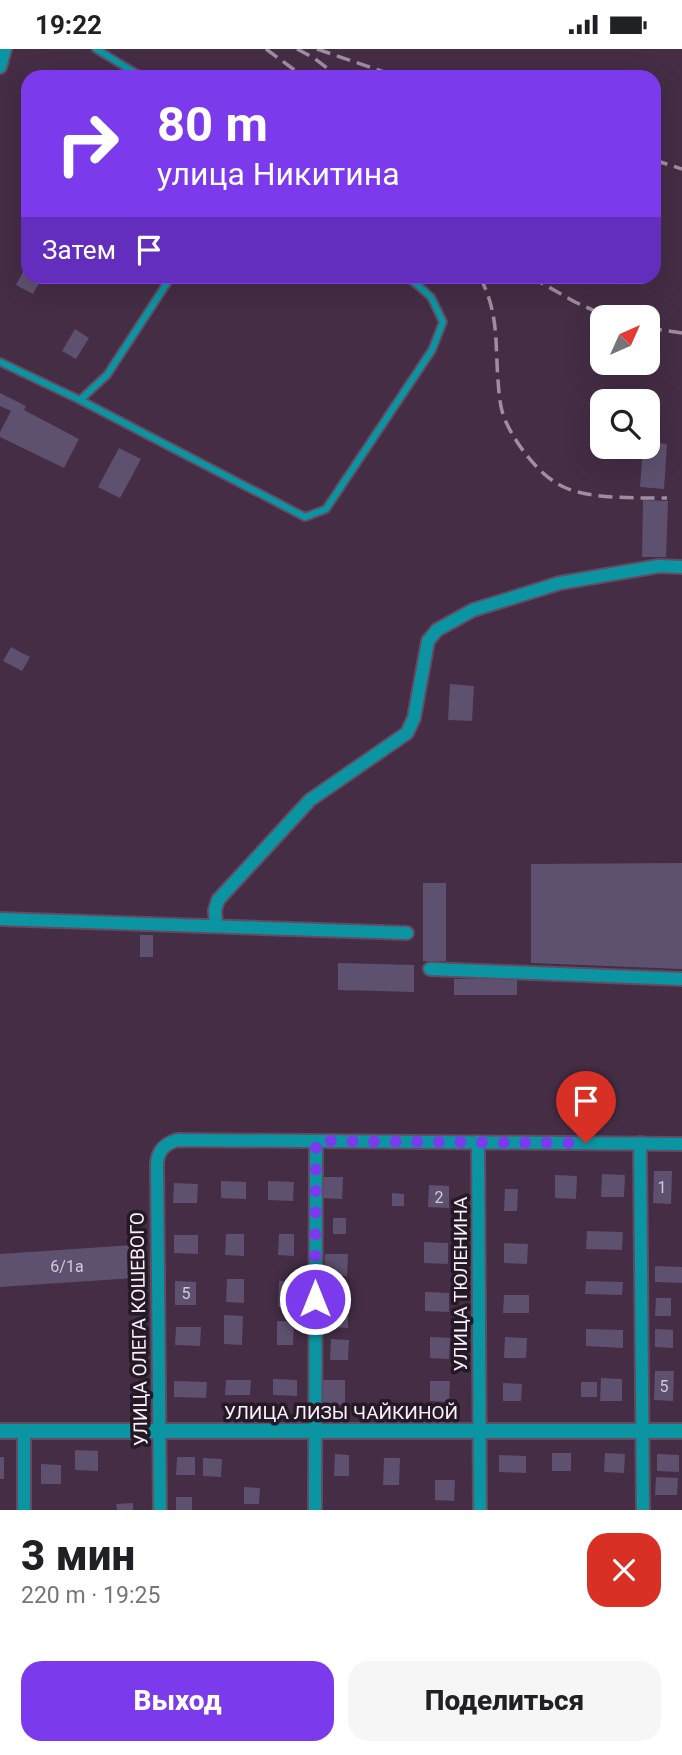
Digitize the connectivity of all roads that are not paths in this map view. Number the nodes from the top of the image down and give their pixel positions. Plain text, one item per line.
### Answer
1 (5, 49) edge
2 (96, 49) edge
3 (0, 67) edge
4 (130, 70) edge
5 (166, 284) edge
6 (416, 284) edge
7 (0, 362) edge
8 (80, 400) junction
9 (682, 567) edge
10 (0, 919) edge
11 (216, 926) junction
12 (407, 933) dead end
13 (430, 969) dead end
14 (682, 979) edge
15 (316, 1141) junction
16 (478, 1142) junction
17 (640, 1143) junction
18 (682, 1144) edge
19 (0, 1431) edge
20 (24, 1431) junction
21 (159, 1431) junction
22 (315, 1431) junction
23 (480, 1431) junction
24 (643, 1431) junction
25 (682, 1431) edge
26 (23, 1510) edge
27 (160, 1510) edge
28 (315, 1510) edge
29 (480, 1510) edge
30 (643, 1510) edge

1 - 3 street
2 - 4 lane
5 - 8 lane
6 - 8 lane
7 - 8 lane
9 - 11 street
10 - 11 street
11 - 12 street
13 - 14 street
15 - 16 street
15 - 21 street, УЛИЦА ОЛЕГА КОШЕВОГО
15 - 22 street
16 - 17 street
16 - 23 street, УЛИЦА ТЮЛЕНИНА
17 - 18 street
17 - 24 street
19 - 20 street, УЛИЦА ЛИЗЫ ЧАЙКИНОЙ
20 - 21 street, УЛИЦА ЛИЗЫ ЧАЙКИНОЙ
20 - 26 street
21 - 22 street, УЛИЦА ЛИЗЫ ЧАЙКИНОЙ
21 - 27 street, УЛИЦА ОЛЕГА КОШЕВОГО
22 - 23 street, УЛИЦА ЛИЗЫ ЧАЙКИНОЙ
22 - 28 street
23 - 24 street, УЛИЦА ЛИЗЫ ЧАЙКИНОЙ
23 - 29 street, УЛИЦА ТЮЛЕНИНА
24 - 25 street, УЛИЦА ЛИЗЫ ЧАЙКИНОЙ
24 - 30 street

